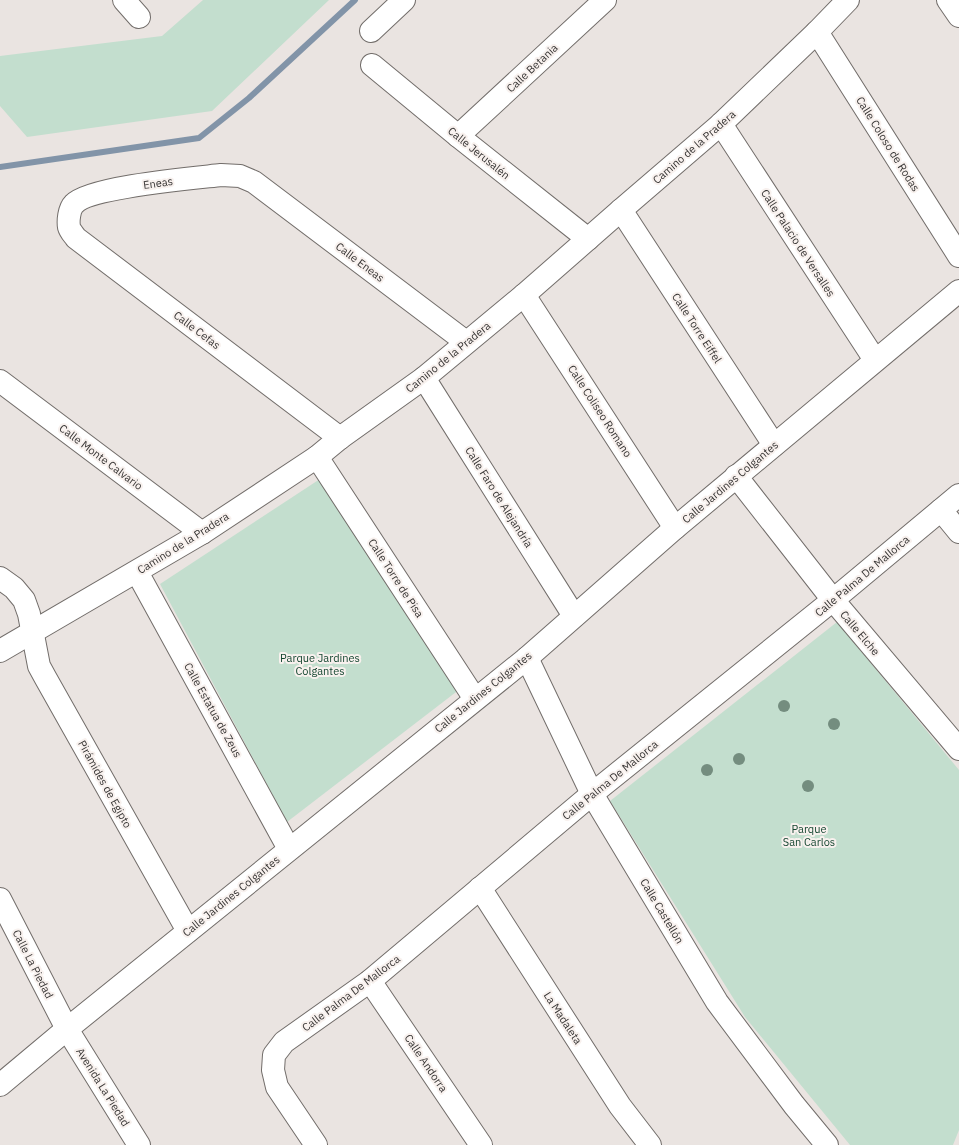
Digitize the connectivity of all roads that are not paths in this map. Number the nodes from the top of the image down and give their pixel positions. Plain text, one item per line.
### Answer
1 (124, 0) edge
2 (404, 0) edge
3 (605, 0) edge
4 (848, 0) edge
5 (948, 0) edge
6 (959, 16) edge
7 (139, 17) dead end
8 (371, 31) dead end
9 (817, 32) junction
10 (372, 65) dead end
11 (721, 124) junction
12 (458, 136) junction
13 (254, 182) joint
14 (621, 210) junction
15 (69, 214) joint
16 (588, 239) junction
17 (959, 256) edge
18 (959, 291) edge
19 (524, 295) junction
20 (466, 342) junction
21 (875, 360) junction
22 (424, 378) junction
23 (0, 381) edge
24 (340, 438) junction
25 (774, 445) junction
26 (317, 457) junction
27 (736, 476) junction
28 (959, 495) edge
29 (941, 510) junction
30 (675, 528) junction
31 (959, 532) edge
32 (202, 533) junction
33 (137, 572) junction
34 (0, 578) edge
35 (832, 600) junction
36 (574, 616) junction
37 (33, 632) junction
38 (0, 651) edge
39 (526, 658) junction
40 (475, 699) junction
41 (959, 748) edge
42 (592, 794) junction
43 (289, 849) junction
44 (480, 888) junction
45 (0, 899) edge
46 (188, 931) junction
47 (370, 981) junction
48 (66, 1029) junction
49 (0, 1085) edge
50 (139, 1145) edge
51 (316, 1145) edge
52 (481, 1145) edge
53 (650, 1145) edge
54 (827, 1145) edge

1 - 7 street
2 - 8 street
3 - 12 street, Calle Betania
4 - 9 street, Camino de la Pradera
5 - 6 street
9 - 11 street, Camino de la Pradera
9 - 17 street, Calle Coloso de Rodas
10 - 12 street, Calle Jerusalén
11 - 14 street, Camino de la Pradera
11 - 21 street, Calle Palacio de Versalles
12 - 16 street, Calle Jerusalén
13 - 15 street, Eneas
13 - 20 street, Calle Eneas
14 - 16 street, Camino de la Pradera
14 - 25 street, Calle Torre Eiffel
15 - 24 street, Calle Cefas
16 - 19 street, Camino de la Pradera
18 - 21 street, Calle Jardines Colgantes
19 - 20 street, Camino de la Pradera
19 - 30 street, Calle Coliseo Romano
20 - 22 street, Camino de la Pradera
21 - 25 street, Calle Jardines Colgantes
22 - 24 street, Camino de la Pradera
22 - 36 street, Calle Faro de Alejandría
23 - 32 street, Calle Monte Calvario
24 - 26 street, Camino de la Pradera
25 - 27 street, Calle Jardines Colgantes
26 - 32 street, Camino de la Pradera
26 - 40 street, Calle Torre de Pisa
27 - 30 street, Calle Jardines Colgantes
27 - 35 street, Calle Elche
28 - 29 street, Calle Palma De Mallorca
29 - 31 street
29 - 35 street, Calle Palma De Mallorca
30 - 36 street, Calle Jardines Colgantes
32 - 33 street, Camino de la Pradera
33 - 37 street, Camino de la Pradera
33 - 43 street, Calle Estatua de Zeus
34 - 37 street, Pirámides de Egipto
35 - 41 street, Calle Elche
35 - 42 street, Calle Palma De Mallorca
36 - 39 street, Calle Jardines Colgantes
37 - 38 street, Camino de la Pradera
37 - 46 street, Pirámides de Egipto
39 - 40 street, Calle Jardines Colgantes
39 - 42 street, Calle Castellón
40 - 43 street, Calle Jardines Colgantes
42 - 44 street, Calle Palma De Mallorca
42 - 54 street, Calle Castellón
43 - 46 street, Calle Jardines Colgantes
44 - 47 street, Calle Palma De Mallorca
44 - 53 street, La Madaleta
45 - 48 street, Calle La Piedad
46 - 48 street, Calle Jardines Colgantes
47 - 51 street, Calle Palma De Mallorca
47 - 52 street, Calle Andorra
48 - 49 street, Calle Jardines Colgantes
48 - 50 street, Avenida La Piedad

